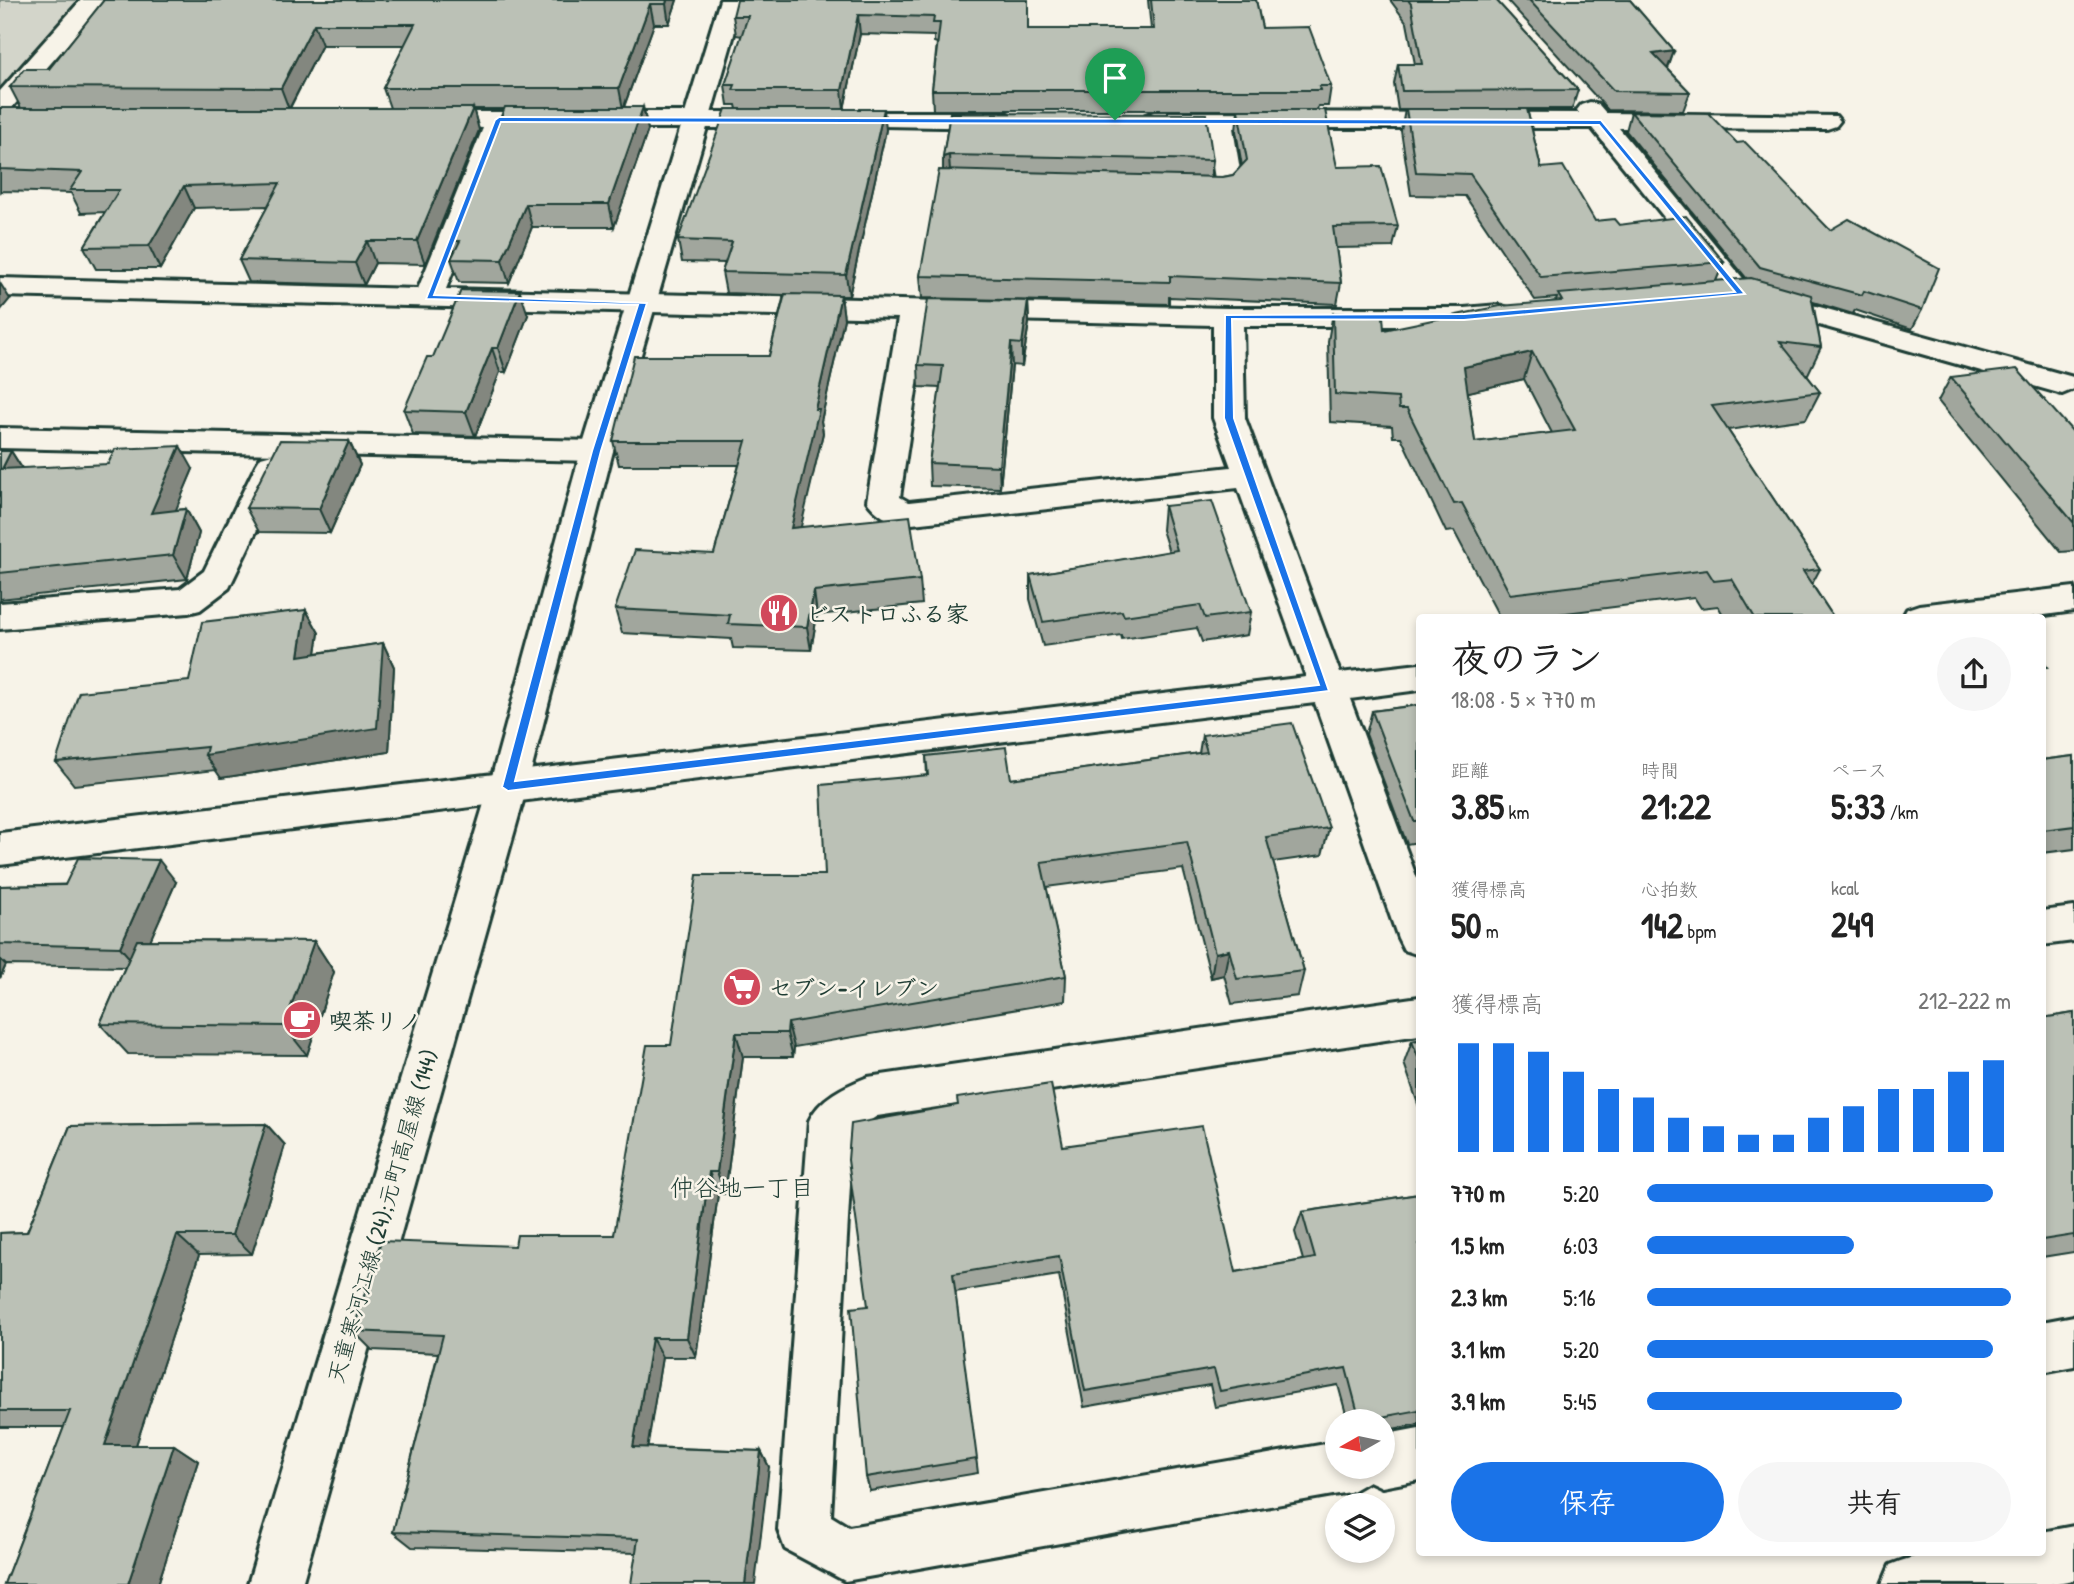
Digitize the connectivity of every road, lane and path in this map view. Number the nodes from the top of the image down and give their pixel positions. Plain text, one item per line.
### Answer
1 (94, 0) edge
2 (732, 0) edge
3 (1574, 92) edge
4 (0, 106) edge
5 (0, 120) edge
6 (28, 120) edge
7 (402, 120) edge
8 (499, 120) junction
9 (698, 120) junction
10 (1027, 120) edge
11 (1124, 120) edge
12 (1219, 120) junction
13 (1827, 121) dead end
14 (1601, 122) junction
15 (1166, 187) edge
16 (0, 287) edge
17 (429, 297) junction
18 (643, 303) junction
19 (914, 309) junction
20 (1533, 311) edge
21 (1228, 317) junction
22 (2062, 384) dead end
23 (0, 438) edge
24 (282, 444) junction
25 (597, 451) junction
26 (1250, 476) junction
27 (2074, 599) edge
28 (1952, 614) edge
29 (0, 616) edge
30 (1416, 677) edge
31 (1325, 688) junction
32 (508, 787) junction
33 (0, 849) edge
34 (2074, 924) edge
35 (2046, 928) edge
36 (1416, 930) edge
37 (1416, 1016) edge
38 (2074, 1341) edge
39 (2046, 1346) edge
40 (1416, 1455) edge
41 (1395, 1459) edge
42 (1325, 1470) edge
43 (2074, 1553) edge
44 (275, 1584) edge
45 (1909, 1584) edge

1 - 4 main road
2 - 9 main road, 天童寒河江線 (24);元町高屋線 (144)
3 - 14 main road
5 - 6 main road
7 - 8 main road
8 - 9 main road
8 - 17 main road
9 - 10 main road
9 - 18 main road, 天童寒河江線 (24);元町高屋線 (144)
11 - 12 main road
12 - 14 main road
12 - 15 main road
13 - 14 main road
14 - 22 main road
16 - 17 main road
17 - 18 main road
18 - 19 main road
18 - 25 main road, 天童寒河江線 (24);元町高屋線 (144)
19 - 21 main road
19 - 26 main road
20 - 21 main road
21 - 26 main road
23 - 24 main road
24 - 25 main road
24 - 29 main road
25 - 32 main road, 天童寒河江線 (24);元町高屋線 (144)
26 - 31 main road
27 - 28 main road
30 - 31 main road
31 - 32 main road
31 - 36 main road
32 - 33 main road
32 - 44 main road, 天童寒河江線 (24);元町高屋線 (144)
34 - 35 main road
37 - 42 main road
38 - 39 main road
40 - 41 main road
43 - 45 main road

